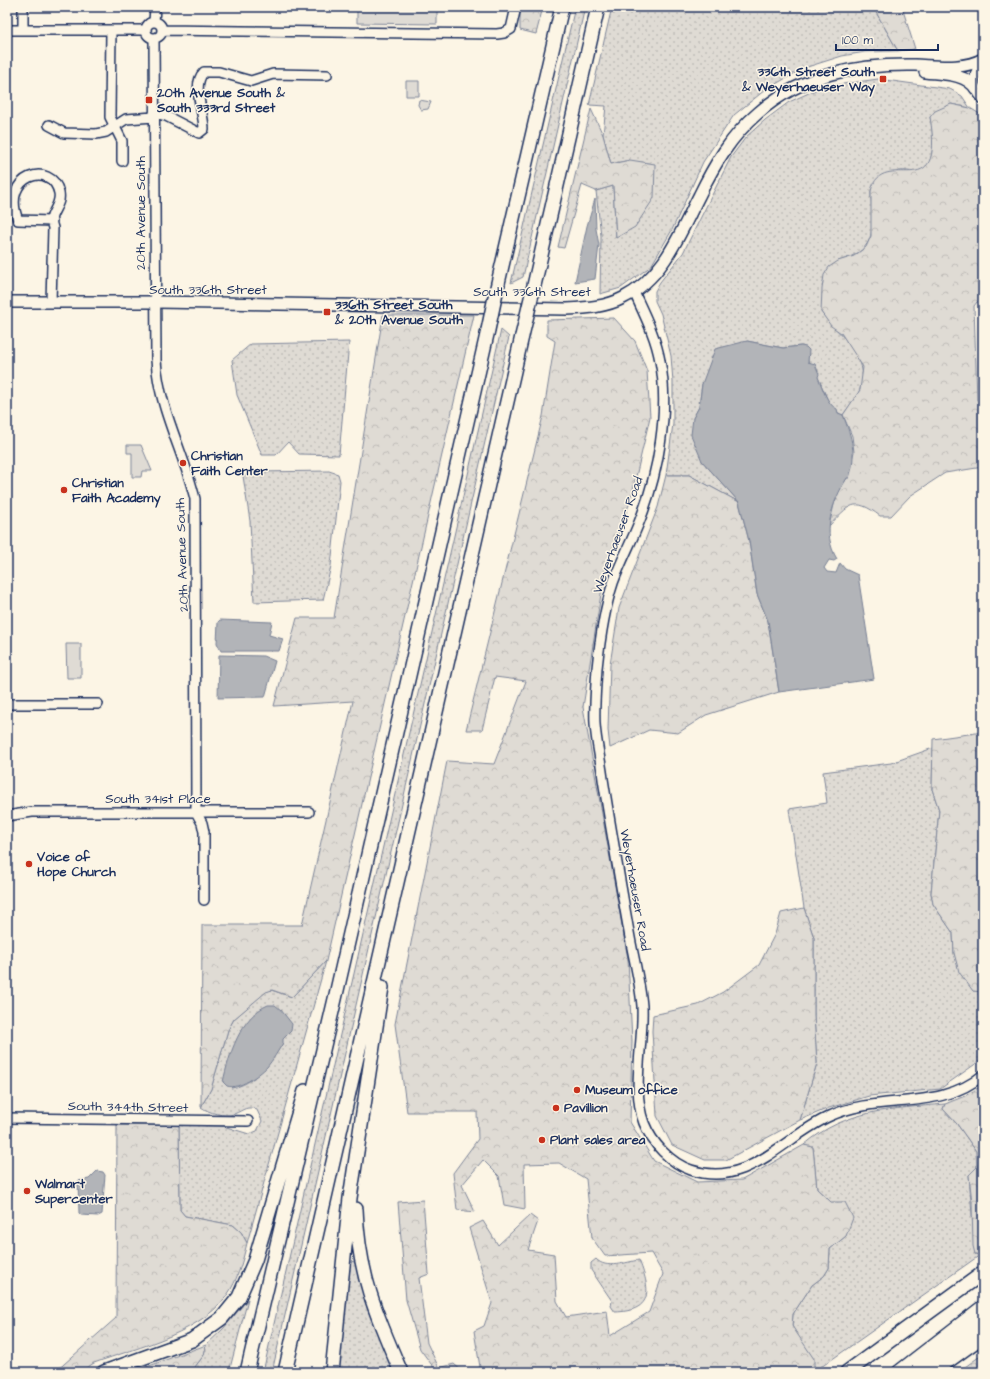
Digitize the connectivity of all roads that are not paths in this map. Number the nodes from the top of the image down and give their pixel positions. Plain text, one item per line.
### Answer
1 (23, 7) edge
2 (154, 7) edge
3 (516, 7) edge
4 (562, 7) edge
5 (598, 7) edge
6 (154, 22) junction
7 (7, 30) edge
8 (23, 30) junction
9 (111, 30) junction
10 (146, 30) junction
11 (163, 30) junction
12 (154, 38) junction
13 (983, 59) edge
14 (875, 67) junction
15 (327, 75) dead end
16 (976, 89) junction
17 (983, 99) edge
18 (154, 115) junction
19 (49, 125) dead end
20 (114, 127) junction
21 (122, 161) dead end
22 (52, 221) junction
23 (634, 292) junction
24 (7, 302) edge
25 (51, 302) junction
26 (157, 302) junction
27 (7, 704) edge
28 (98, 704) dead end
29 (196, 812) junction
30 (309, 812) dead end
31 (7, 816) edge
32 (401, 871) junction
33 (204, 900) dead end
34 (335, 998) junction
35 (983, 1075) edge
36 (7, 1118) edge
37 (248, 1121) dead end
38 (359, 1148) junction
39 (983, 1273) edge
40 (983, 1307) edge
41 (983, 1321) edge
42 (983, 1336) edge
43 (104, 1372) edge
44 (246, 1372) edge
45 (285, 1372) edge
46 (332, 1372) edge
47 (401, 1372) edge
48 (847, 1372) edge
49 (899, 1372) edge
50 (918, 1372) edge
51 (933, 1372) edge

1 - 8 street
2 - 6 street
3 - 11 street
4 - 34 highway, bridge
5 - 32 highway, bridge
6 - 10 street
6 - 11 street
7 - 8 street
8 - 9 street
9 - 10 street
9 - 20 street
10 - 12 street
11 - 12 street
12 - 18 street, 20th Avenue South
13 - 14 main road, South 336th Street
13 - 16 street
14 - 16 main road, South 336th Street
14 - 23 main road, South 336th Street
15 - 18 street
16 - 17 street
18 - 20 street
18 - 26 street, 20th Avenue South
19 - 20 street
20 - 21 street
22 - 22 street
22 - 25 street
23 - 26 main road, South 336th Street
23 - 35 street, Weyerhaeuser Road
24 - 25 main road, South 336th Street
25 - 26 main road, South 336th Street
26 - 29 street, 20th Avenue South
27 - 28 street
29 - 30 street, South 341st Place
29 - 31 street, South 341st Place
29 - 33 street
32 - 38 highway
32 - 45 highway
34 - 43 highway
34 - 44 highway
36 - 37 street, South 344th Street
38 - 46 highway
38 - 47 highway
39 - 48 highway
40 - 49 highway
41 - 50 highway
42 - 51 highway

